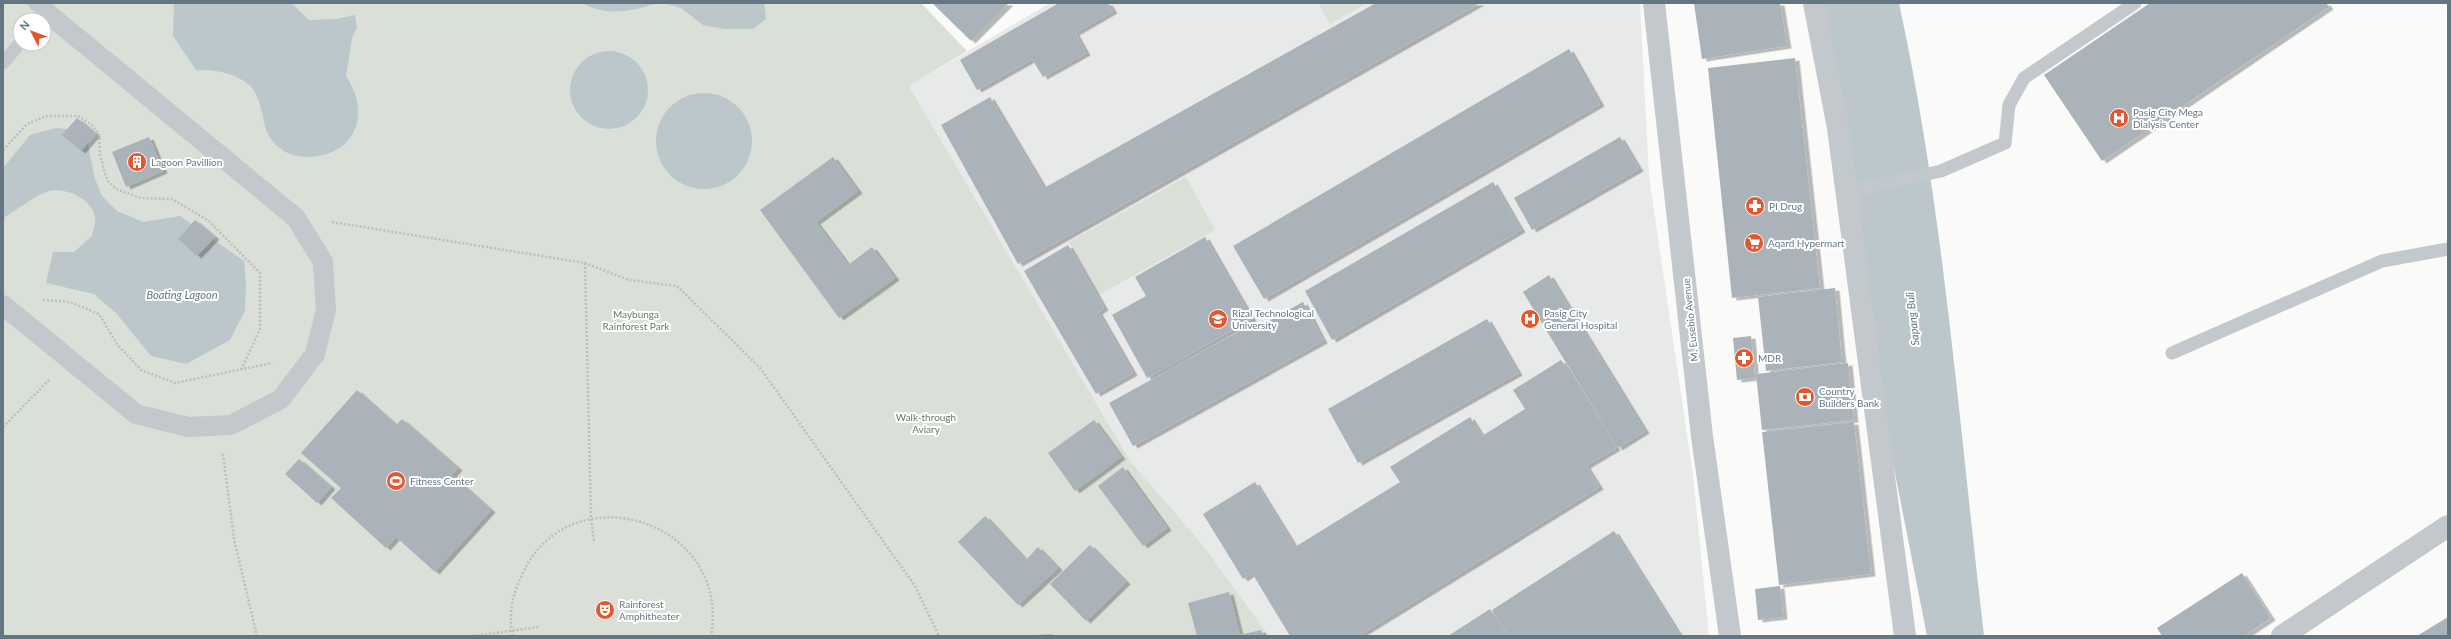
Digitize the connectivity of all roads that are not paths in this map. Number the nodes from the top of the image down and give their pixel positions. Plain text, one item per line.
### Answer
1 (1654, 3) edge
2 (1814, 3) edge
3 (2135, 3) edge
4 (52, 22) edge
5 (12, 52) edge
6 (3, 63) edge
7 (1850, 192) junction
8 (2448, 249) edge
9 (3, 305) edge
10 (2172, 352) dead end
11 (2448, 526) edge
12 (1730, 636) edge
13 (1905, 636) edge
14 (2282, 636) edge

1 - 12 street, M. Eusebio Avenue
2 - 7 street
3 - 7 lane
4 - 9 street
5 - 6 lane
7 - 13 street
8 - 10 lane
11 - 14 street

